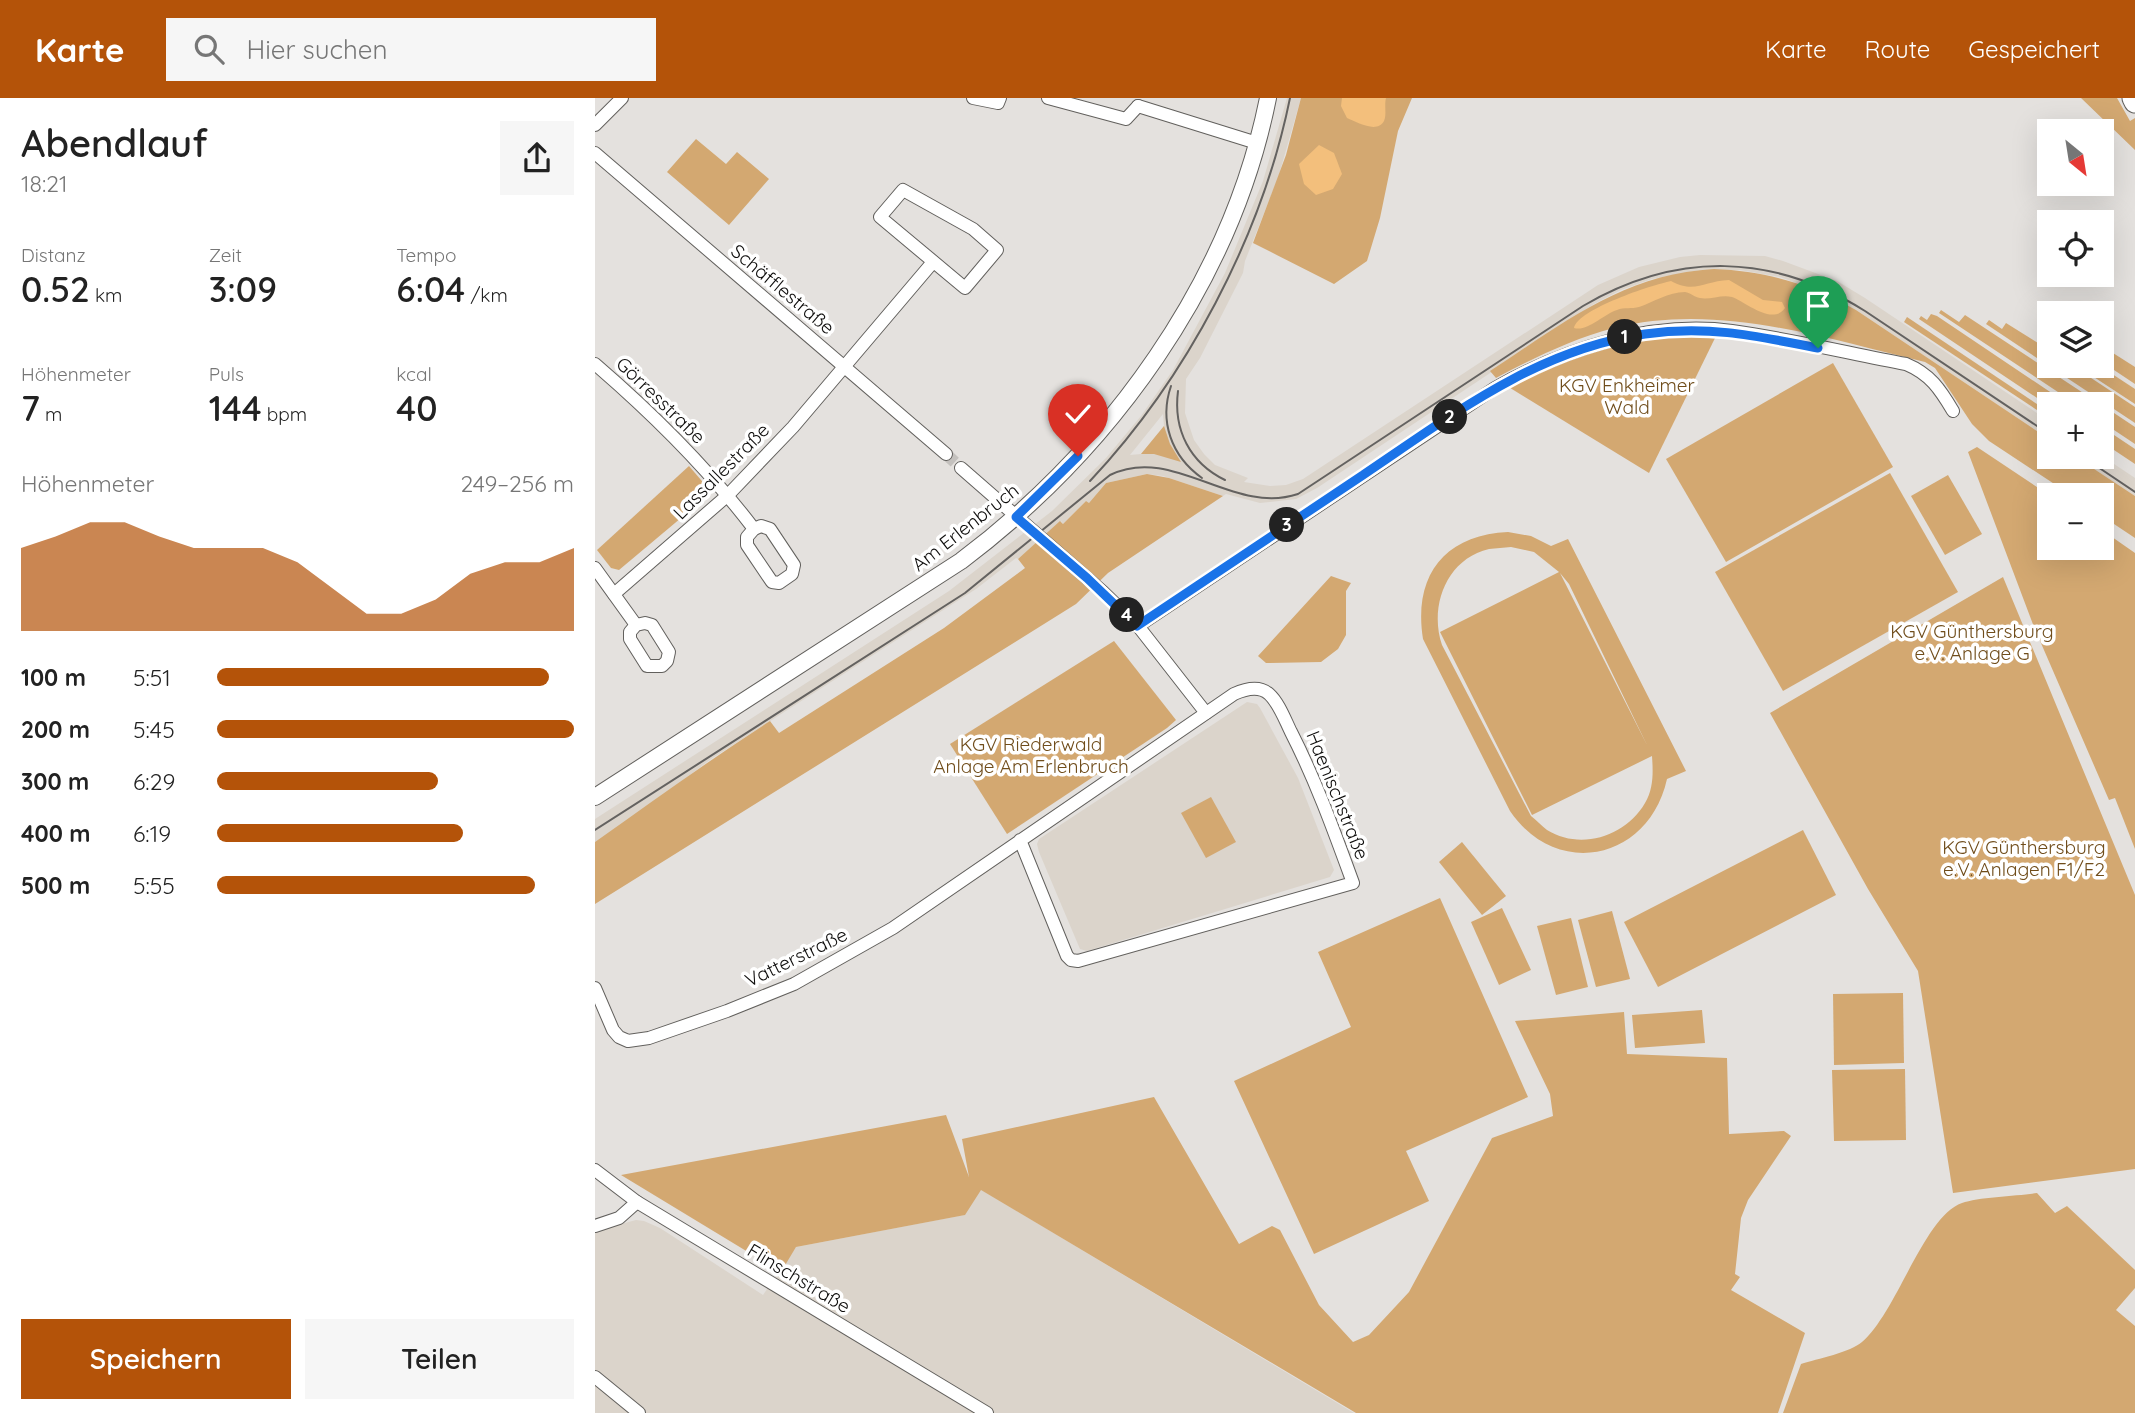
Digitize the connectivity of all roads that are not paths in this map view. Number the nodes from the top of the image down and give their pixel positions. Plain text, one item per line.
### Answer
1 (973, 98) edge
2 (1000, 98) edge
3 (1048, 98) edge
4 (1268, 98) edge
5 (620, 99) edge
6 (1138, 102) edge
7 (595, 125) edge
8 (1257, 143) junction
9 (595, 153) edge
10 (933, 262) junction
11 (595, 364) edge
12 (844, 365) junction
13 (1953, 411) dead end
14 (946, 454) tunnel mouth
15 (961, 468) tunnel mouth
16 (728, 495) junction
17 (1016, 517) junction
18 (754, 529) junction
19 (595, 568) edge
20 (614, 594) junction
21 (636, 625) dead end
22 (1137, 626) junction
23 (1206, 713) junction
24 (595, 797) edge
25 (1020, 840) junction
26 (595, 988) edge
27 (595, 1170) edge
28 (637, 1202) junction
29 (595, 1226) edge
30 (595, 1377) edge
31 (639, 1413) edge
32 (987, 1413) edge

1 - 2 street
3 - 6 street
4 - 8 main road, Am Erlenbruch
5 - 7 street
6 - 8 street
8 - 17 main road, Am Erlenbruch
9 - 12 street, Schäfflestraße
10 - 10 street
10 - 12 street, Lassallestraße
11 - 16 street, Görresstraße
12 - 14 street, Schäfflestraße
12 - 16 street, Lassallestraße
13 - 22 street
15 - 17 street
16 - 18 street, Görresstraße
16 - 20 street, Lassallestraße
17 - 22 street
17 - 24 main road, Am Erlenbruch
18 - 18 street, Görresstraße
19 - 20 street
20 - 21 street
22 - 23 street
23 - 25 street, Vatterstraße
23 - 25 street, Haenischstraße
25 - 26 street, Vatterstraße
27 - 28 street, Flinschstraße
28 - 29 street
28 - 32 street, Flinschstraße
30 - 31 street

